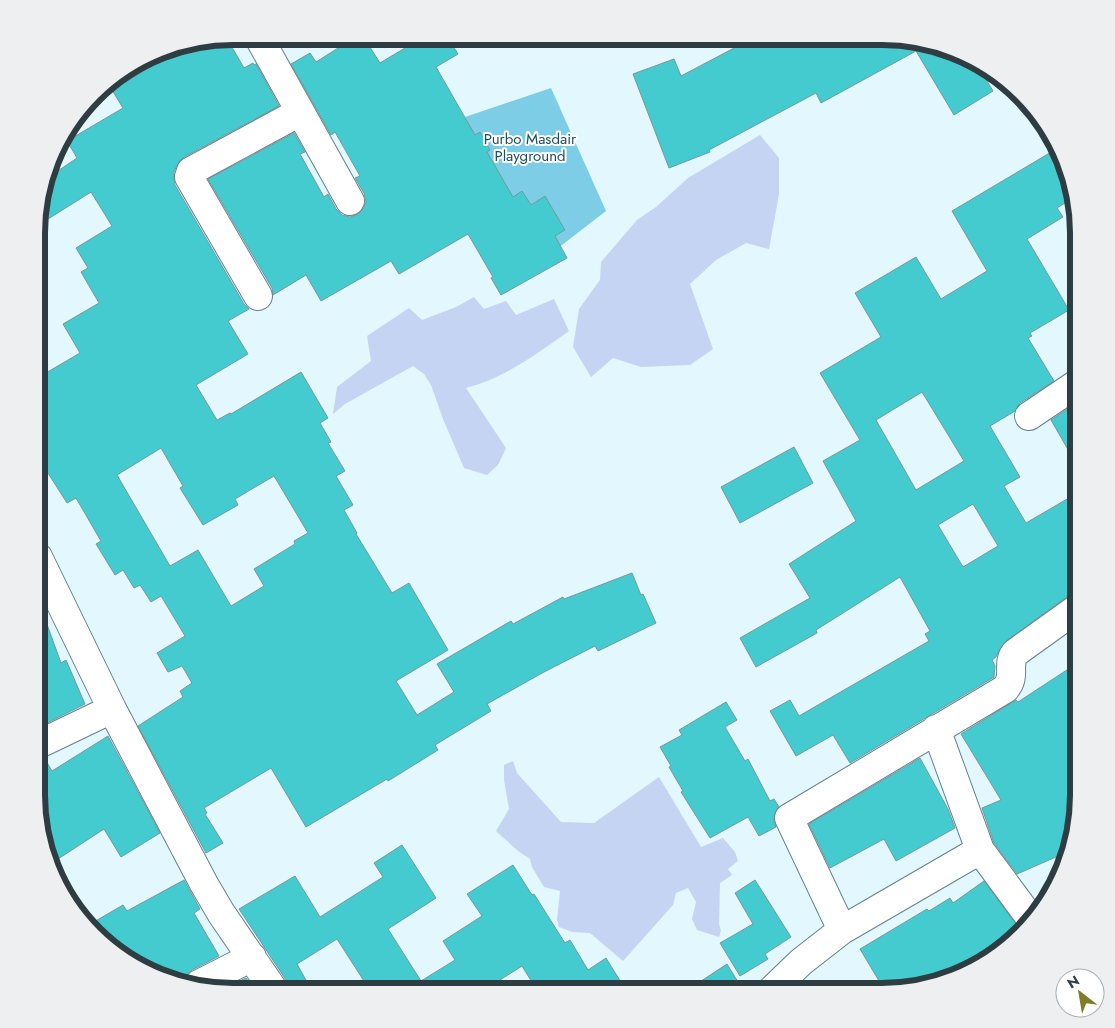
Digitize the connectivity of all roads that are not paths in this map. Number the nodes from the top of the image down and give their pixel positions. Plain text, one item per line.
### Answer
1 (263, 45) edge
2 (300, 112) junction
3 (350, 201) dead end
4 (258, 296) dead end
5 (1070, 388) edge
6 (1029, 416) dead end
7 (45, 571) edge
8 (1070, 613) edge
9 (112, 709) junction
10 (936, 729) junction
11 (45, 740) edge
12 (980, 850) junction
13 (1027, 915) edge
14 (842, 930) junction
15 (252, 957) junction
16 (206, 981) edge
17 (269, 983) edge
18 (779, 983) edge

1 - 2 street
2 - 3 street
2 - 4 street
5 - 6 street
7 - 9 street
8 - 10 street
9 - 11 street
9 - 15 street
10 - 12 street
10 - 14 street
12 - 13 street
12 - 14 street
14 - 18 street
15 - 16 street
15 - 17 street

